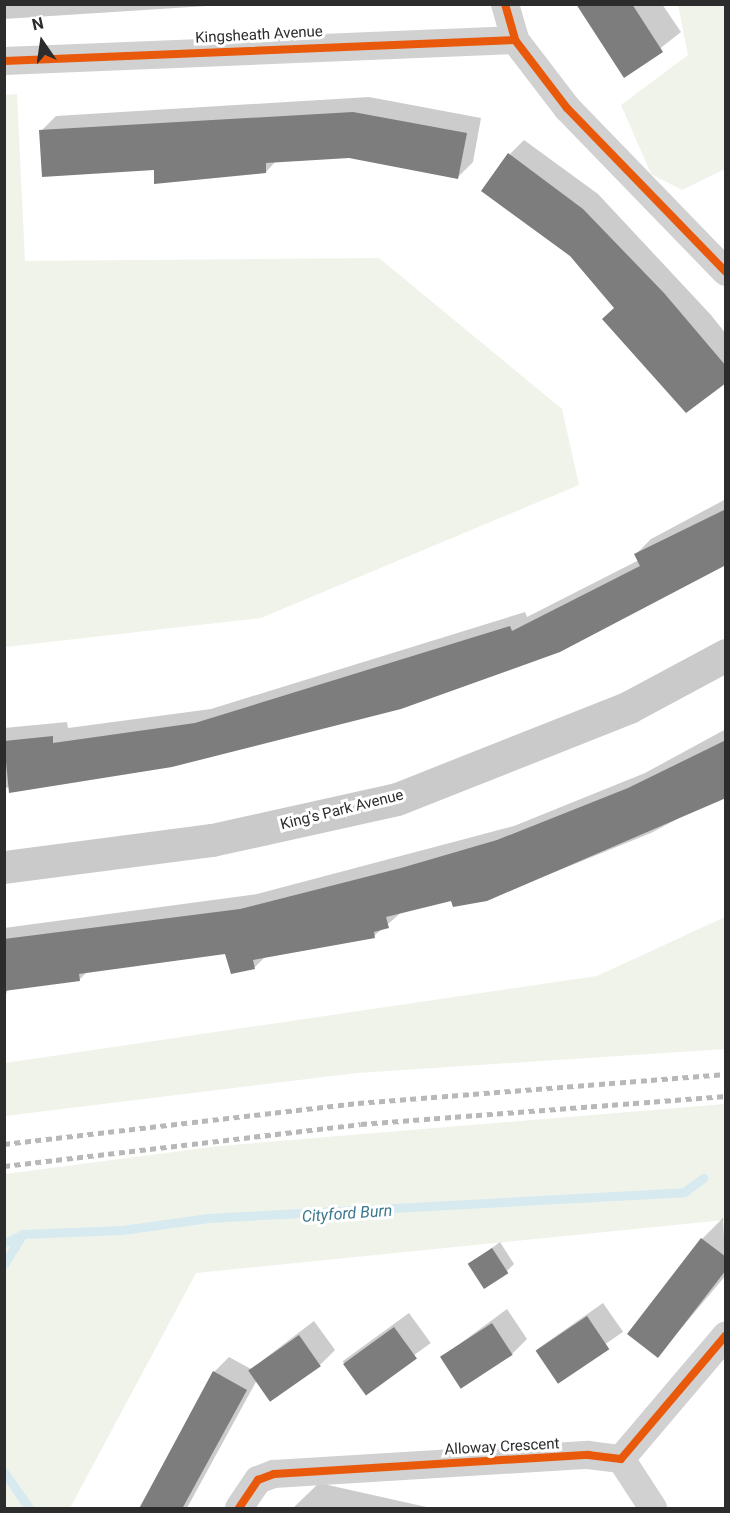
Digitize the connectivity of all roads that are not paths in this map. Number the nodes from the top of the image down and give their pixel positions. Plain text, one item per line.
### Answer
1 (505, 4) edge
2 (515, 40) junction
3 (4, 61) edge
4 (726, 272) edge
5 (726, 656) edge
6 (4, 867) edge
7 (726, 1335) edge
8 (621, 1459) junction
9 (239, 1509) edge
10 (652, 1509) edge

1 - 2 street
2 - 3 street, Kingsheath Avenue
2 - 4 street
5 - 6 main road, King's Park Avenue
7 - 8 street
8 - 9 street, Alloway Crescent
8 - 10 street

